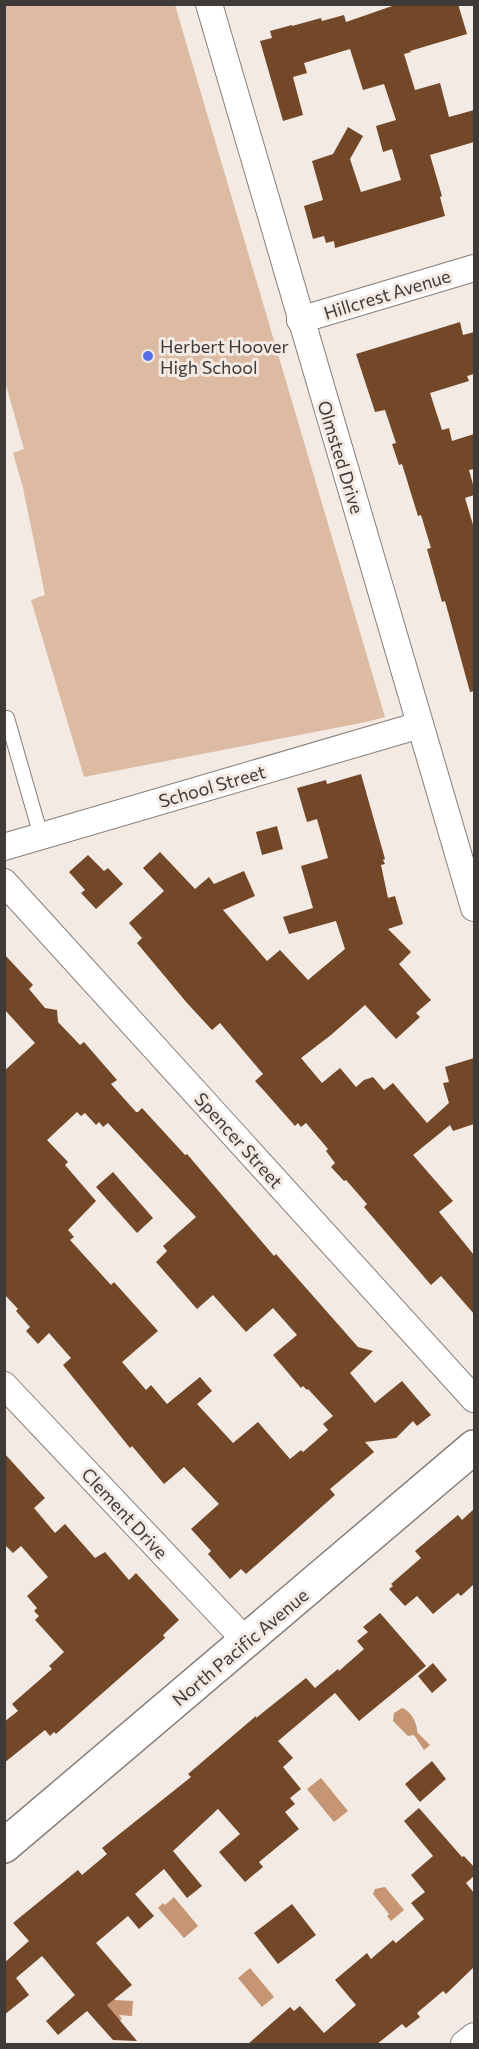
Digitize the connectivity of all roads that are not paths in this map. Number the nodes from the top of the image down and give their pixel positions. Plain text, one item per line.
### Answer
1 (209, 4) edge
2 (474, 268) edge
3 (300, 320) junction
4 (7, 718) dead end
5 (420, 725) junction
6 (41, 836) junction
7 (4, 847) edge
8 (4, 882) edge
9 (474, 908) edge
10 (4, 1385) edge
11 (474, 1399) edge
12 (474, 1447) edge
13 (246, 1641) junction
14 (4, 1846) edge
15 (474, 2036) edge
16 (464, 2044) edge

1 - 3 street, Olmsted Drive
2 - 3 street, Hillcrest Avenue
3 - 5 street, Olmsted Drive
4 - 6 lane
5 - 6 street, School Street
5 - 9 street, Olmsted Drive
6 - 7 street, School Street
8 - 11 street, Spencer Street
10 - 13 street, Clement Drive
12 - 13 street, North Pacific Avenue
13 - 14 street, North Pacific Avenue
15 - 16 street

